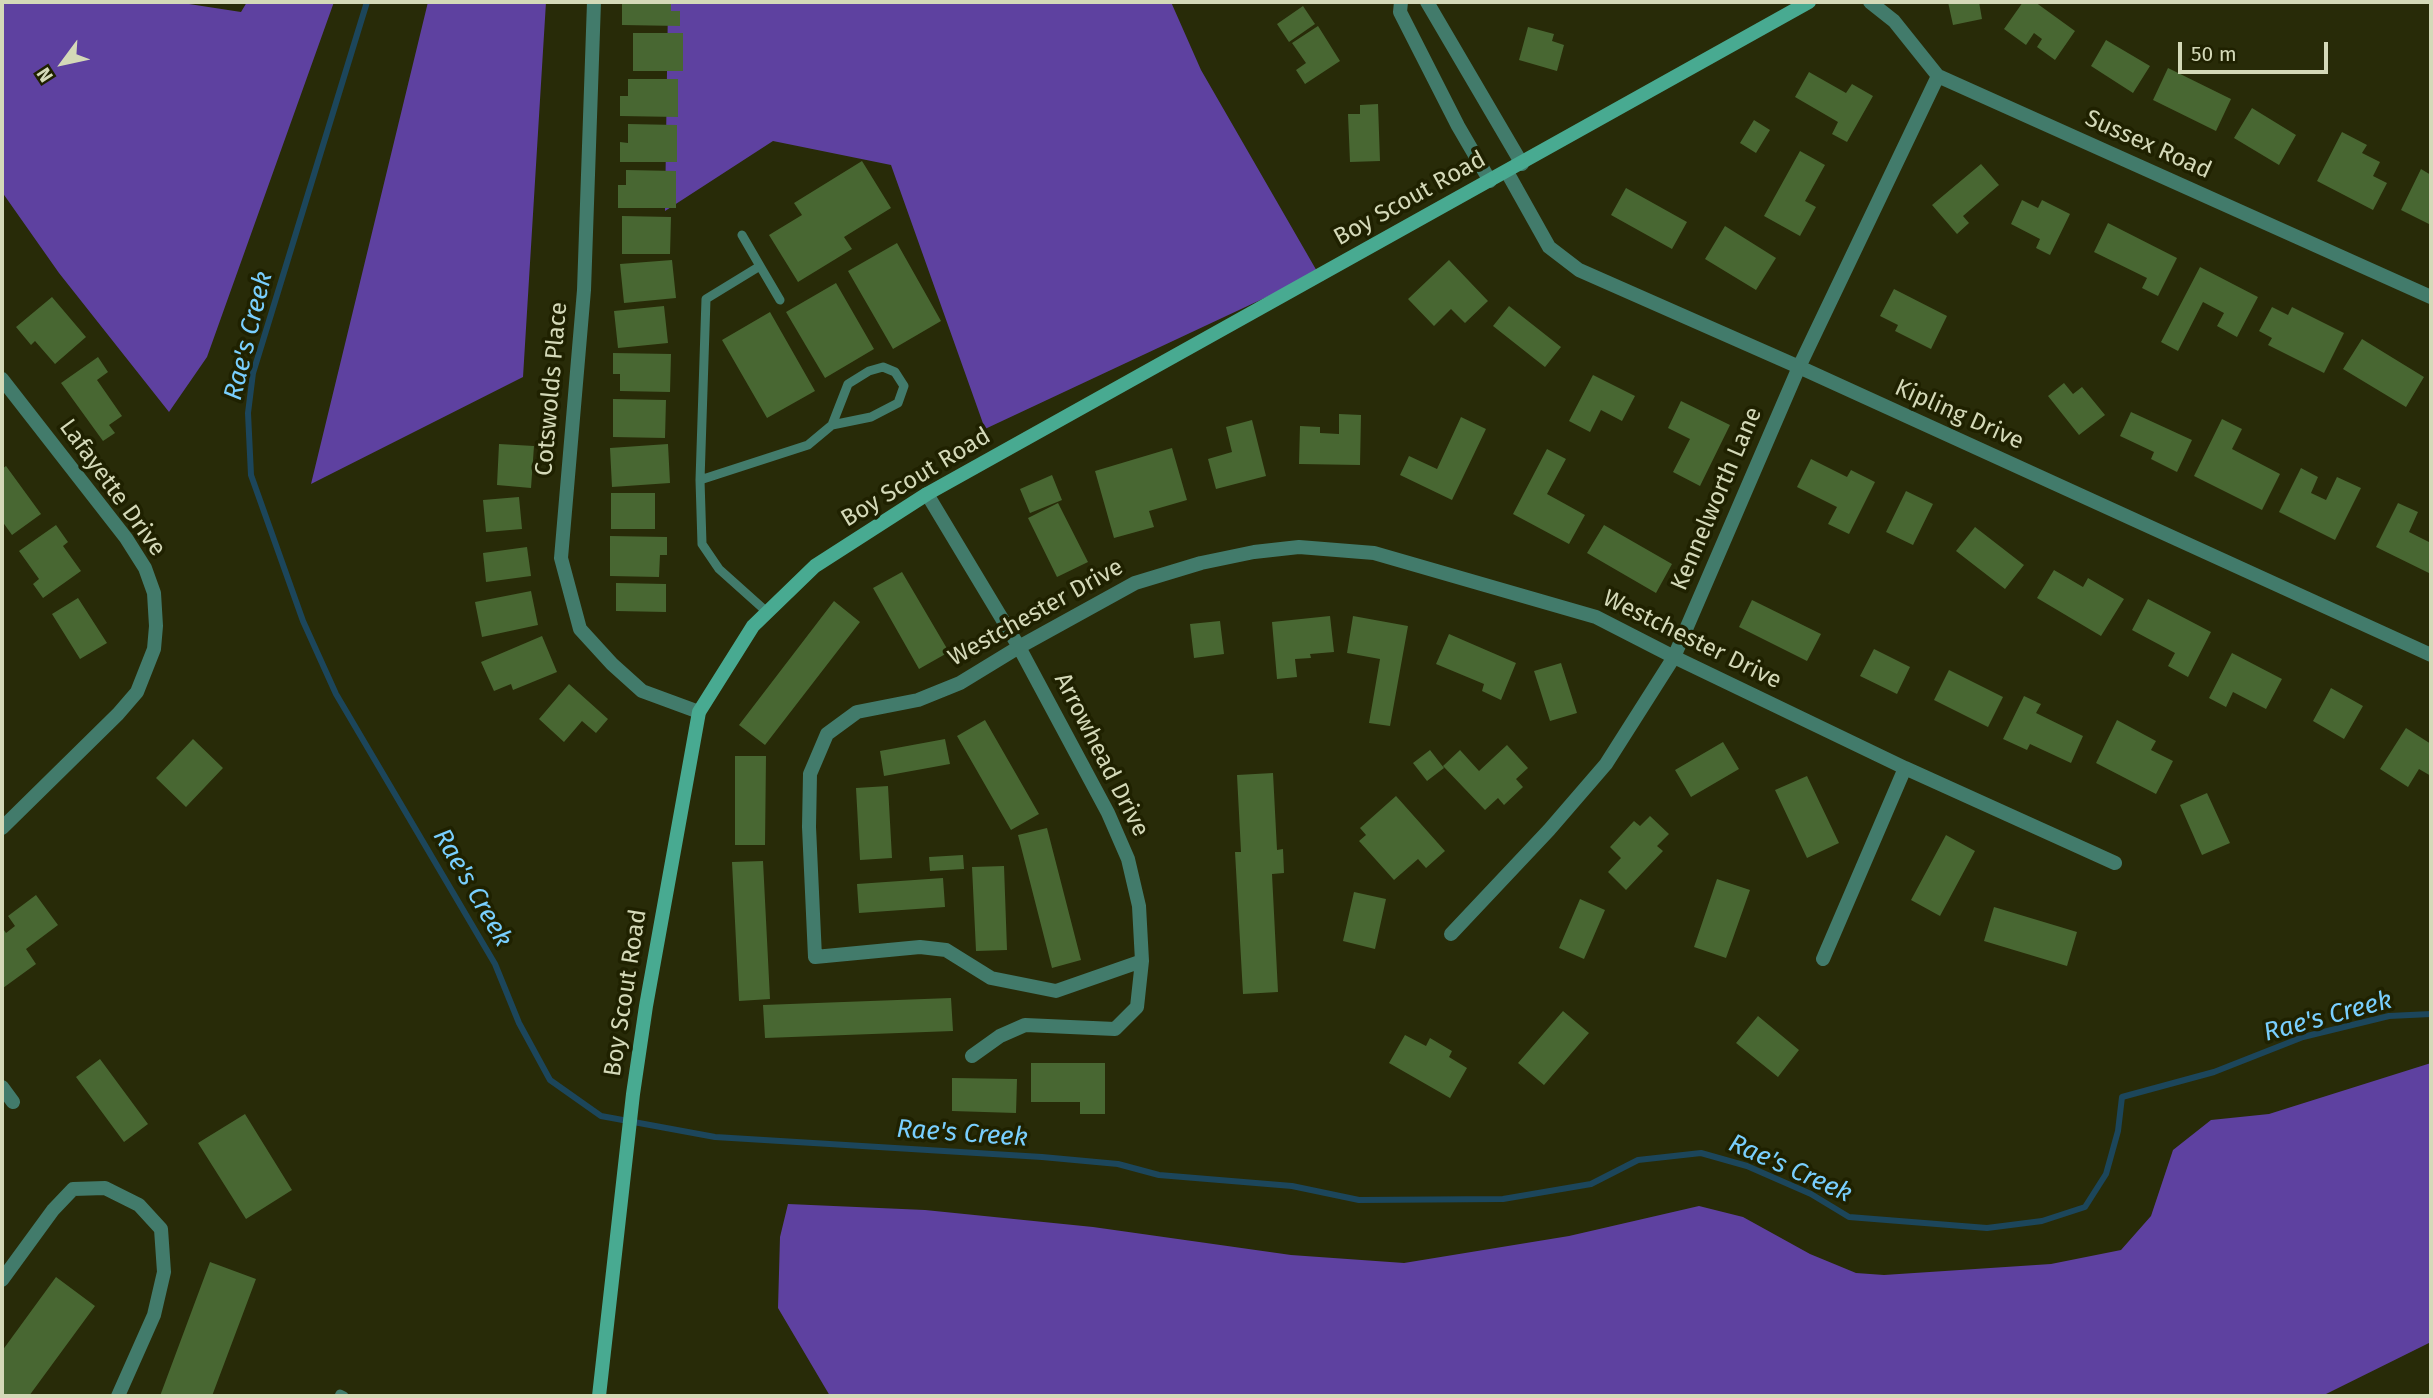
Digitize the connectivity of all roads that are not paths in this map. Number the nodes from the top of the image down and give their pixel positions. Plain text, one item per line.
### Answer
1 (594, 2) edge
2 (1401, 2) edge
3 (1427, 2) edge
4 (1809, 2) edge
5 (1870, 2) edge
6 (1938, 76) junction
7 (1522, 164) junction
8 (1507, 172) junction
9 (1490, 181) junction
10 (742, 234) dead end
11 (760, 265) junction
12 (2431, 297) edge
13 (780, 300) dead end
14 (1799, 367) junction
15 (2, 379) edge
16 (832, 425) junction
17 (700, 480) junction
18 (927, 494) junction
19 (767, 612) junction
20 (1019, 647) junction
21 (2431, 655) edge
22 (1674, 657) junction
23 (699, 712) junction
24 (1905, 768) junction
25 (2, 828) edge
26 (2115, 863) dead end
27 (1451, 934) dead end
28 (1824, 959) dead end
29 (1142, 961) junction
30 (972, 1056) dead end
31 (2, 1087) edge
32 (13, 1102) dead end
33 (2, 1280) edge
34 (118, 1396) edge
35 (338, 1396) edge
36 (344, 1396) edge
37 (599, 1396) edge

1 - 23 street, Cotswolds Place
2 - 9 street
3 - 7 street
4 - 7 street, Boy Scout Road
5 - 6 street, Sussex Road
6 - 12 street, Sussex Road
6 - 14 street, Kennelworth Lane
7 - 8 street, Boy Scout Road
8 - 9 street, Boy Scout Road
8 - 14 street, Kipling Drive
9 - 18 street, Boy Scout Road
10 - 11 lane
11 - 13 lane
11 - 17 lane
14 - 21 street, Kipling Drive
14 - 22 street, Kennelworth Lane
15 - 25 street, Lafayette Drive
16 - 16 lane
16 - 17 lane
17 - 19 lane
18 - 19 street, Boy Scout Road
18 - 20 street, Arrowhead Drive
19 - 23 street, Boy Scout Road
20 - 22 street, Westchester Drive
20 - 29 street, Arrowhead Drive
20 - 29 street, Westchester Drive
22 - 24 street, Westchester Drive
22 - 27 street, Kennelworth Lane
23 - 37 street, Boy Scout Road
24 - 26 street, Westchester Drive
24 - 28 street
29 - 30 street, Arrowhead Drive
31 - 32 street
33 - 34 street
35 - 36 lane

